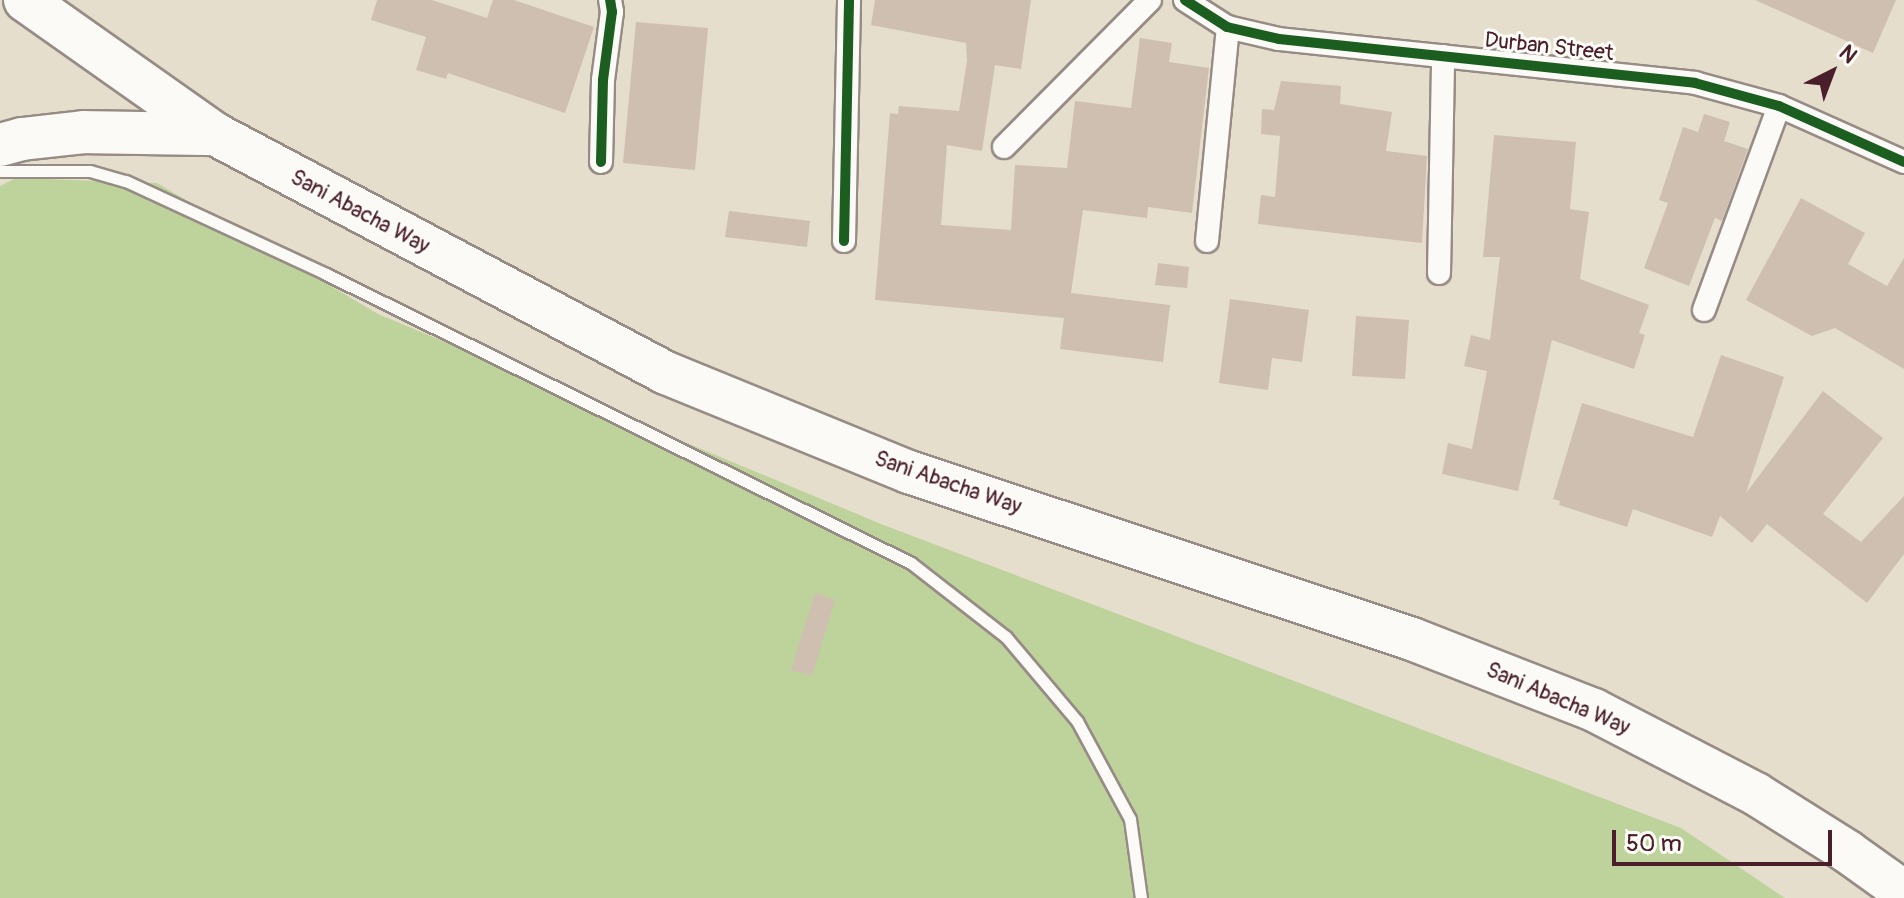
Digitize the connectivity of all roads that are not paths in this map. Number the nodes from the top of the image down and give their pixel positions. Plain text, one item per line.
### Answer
1 (25, 0) edge
2 (610, 0) edge
3 (849, 0) edge
4 (1150, 0) edge
5 (1185, 0) edge
6 (1228, 27) junction
7 (1443, 56) junction
8 (1779, 106) junction
9 (215, 134) junction
10 (0, 145) edge
11 (1004, 147) dead end
12 (601, 162) dead end
13 (1904, 162) edge
14 (0, 171) edge
15 (844, 241) dead end
16 (1207, 241) dead end
17 (1439, 273) dead end
18 (1704, 310) dead end
19 (1904, 892) edge
20 (1141, 898) edge

1 - 9 highway, Sani Abacha Way
2 - 12 street
3 - 15 street
4 - 11 street
5 - 6 street, Durban Street
6 - 7 street, Durban Street
6 - 16 street
7 - 8 street, Durban Street
7 - 17 street
8 - 13 street, Durban Street
8 - 18 street
9 - 10 highway
9 - 19 highway, Sani Abacha Way
14 - 20 lane

